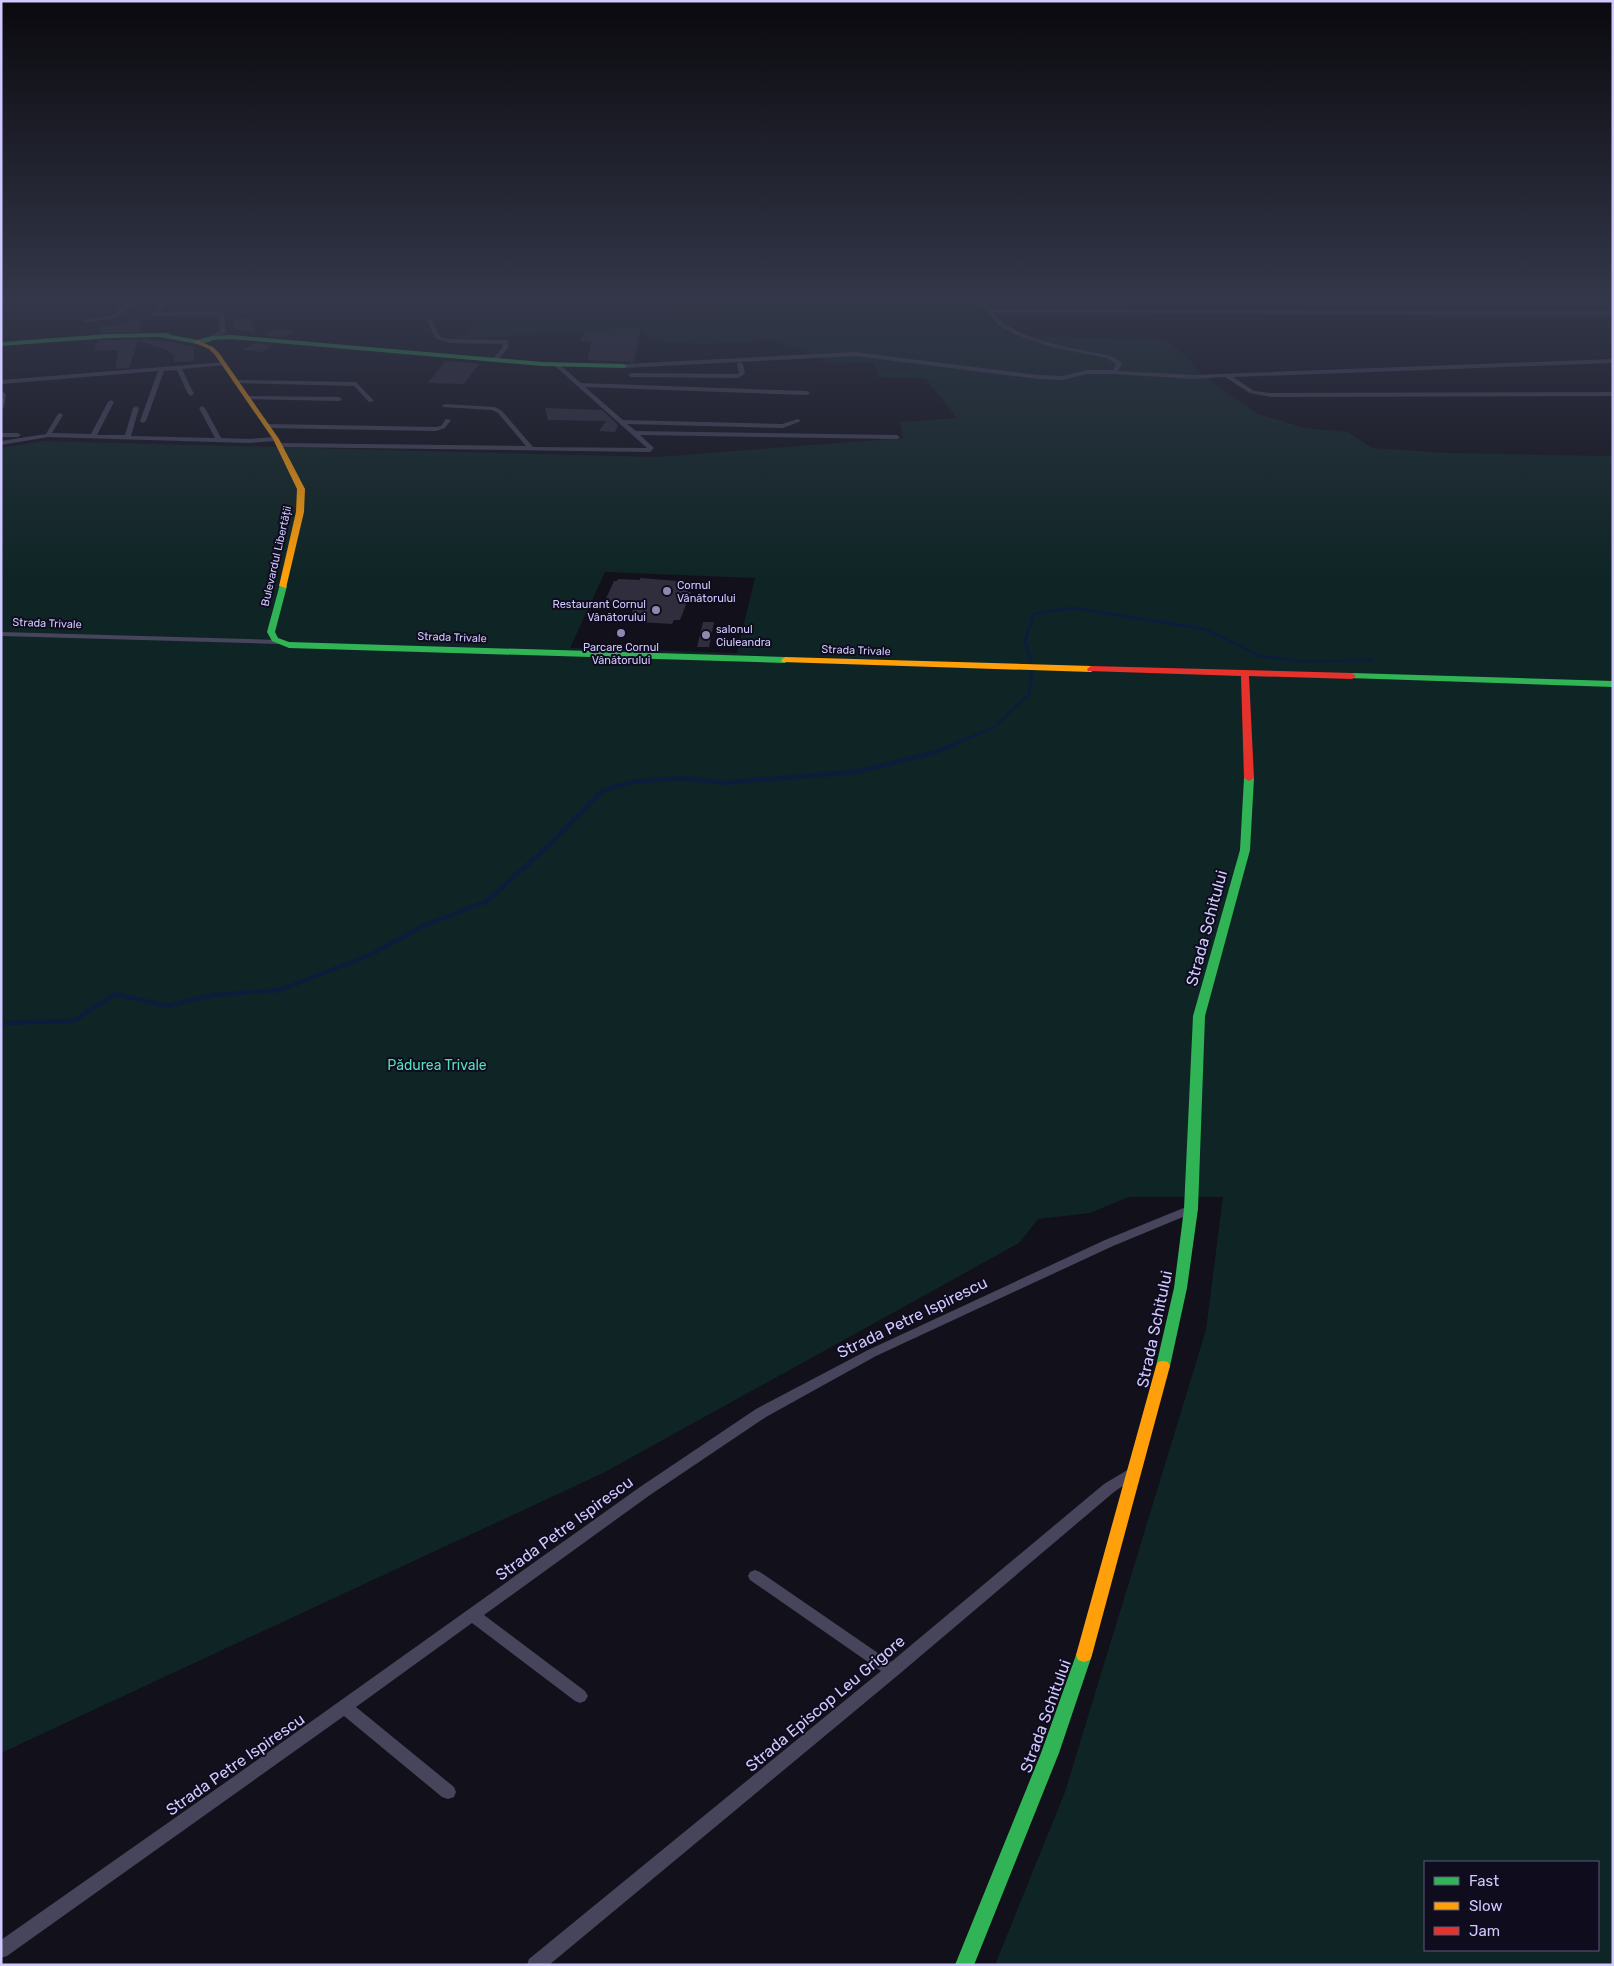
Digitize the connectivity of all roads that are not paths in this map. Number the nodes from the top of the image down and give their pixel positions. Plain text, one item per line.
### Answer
1 (153, 393) edge
2 (243, 393) edge
3 (363, 393) edge
4 (588, 393) edge
5 (801, 393) edge
6 (807, 393) dead end
7 (1261, 393) edge
8 (3, 394) dead end
9 (1613, 394) edge
10 (246, 398) junction
11 (339, 399) dead end
12 (370, 401) dead end
13 (111, 402) dead end
14 (445, 406) dead end
15 (1, 407) edge
16 (136, 408) dead end
17 (202, 408) dead end
18 (60, 415) dead end
19 (448, 420) dead end
20 (143, 421) dead end
21 (798, 421) dead end
22 (621, 422) junction
23 (267, 426) junction
24 (633, 433) junction
25 (1, 435) edge
26 (45, 436) junction
27 (92, 437) junction
28 (897, 437) dead end
29 (128, 438) junction
30 (220, 440) junction
31 (1, 442) edge
32 (278, 442) junction
33 (531, 448) junction
34 (1, 634) edge
35 (278, 642) junction
36 (1245, 674) junction
37 (1613, 684) edge
38 (1191, 1209) junction
39 (1137, 1469) junction
40 (755, 1576) dead end
41 (473, 1615) junction
42 (892, 1671) junction
43 (580, 1696) dead end
44 (344, 1707) junction
45 (448, 1792) dead end
46 (1, 1950) edge
47 (535, 1965) edge
48 (964, 1965) edge

1 - 20 street
2 - 10 main road, Bulevardul Libertății
3 - 12 street
4 - 22 street
5 - 6 street
7 - 9 street
8 - 15 street
10 - 11 street
10 - 23 main road, Bulevardul Libertății
13 - 27 street
14 - 33 street
16 - 29 street
17 - 30 street
18 - 26 street
19 - 23 street
21 - 22 street
22 - 24 street
23 - 32 main road, Bulevardul Libertății
24 - 28 street
24 - 33 street
25 - 26 street
26 - 27 street
26 - 31 street
27 - 29 street
29 - 30 street
30 - 32 street
32 - 33 street
32 - 35 main road, Bulevardul Libertății
34 - 35 street, Strada Trivale
35 - 36 main road, Strada Trivale
36 - 37 main road, Strada Trivale
36 - 38 main road, Strada Schitului
38 - 39 main road, Strada Schitului
38 - 41 street, Strada Petre Ispirescu
39 - 42 street, Strada Episcop Leu Grigore
39 - 48 main road, Strada Schitului
40 - 42 street
41 - 43 street
41 - 44 street, Strada Petre Ispirescu
42 - 47 street, Strada Episcop Leu Grigore
44 - 45 street
44 - 46 street, Strada Petre Ispirescu

